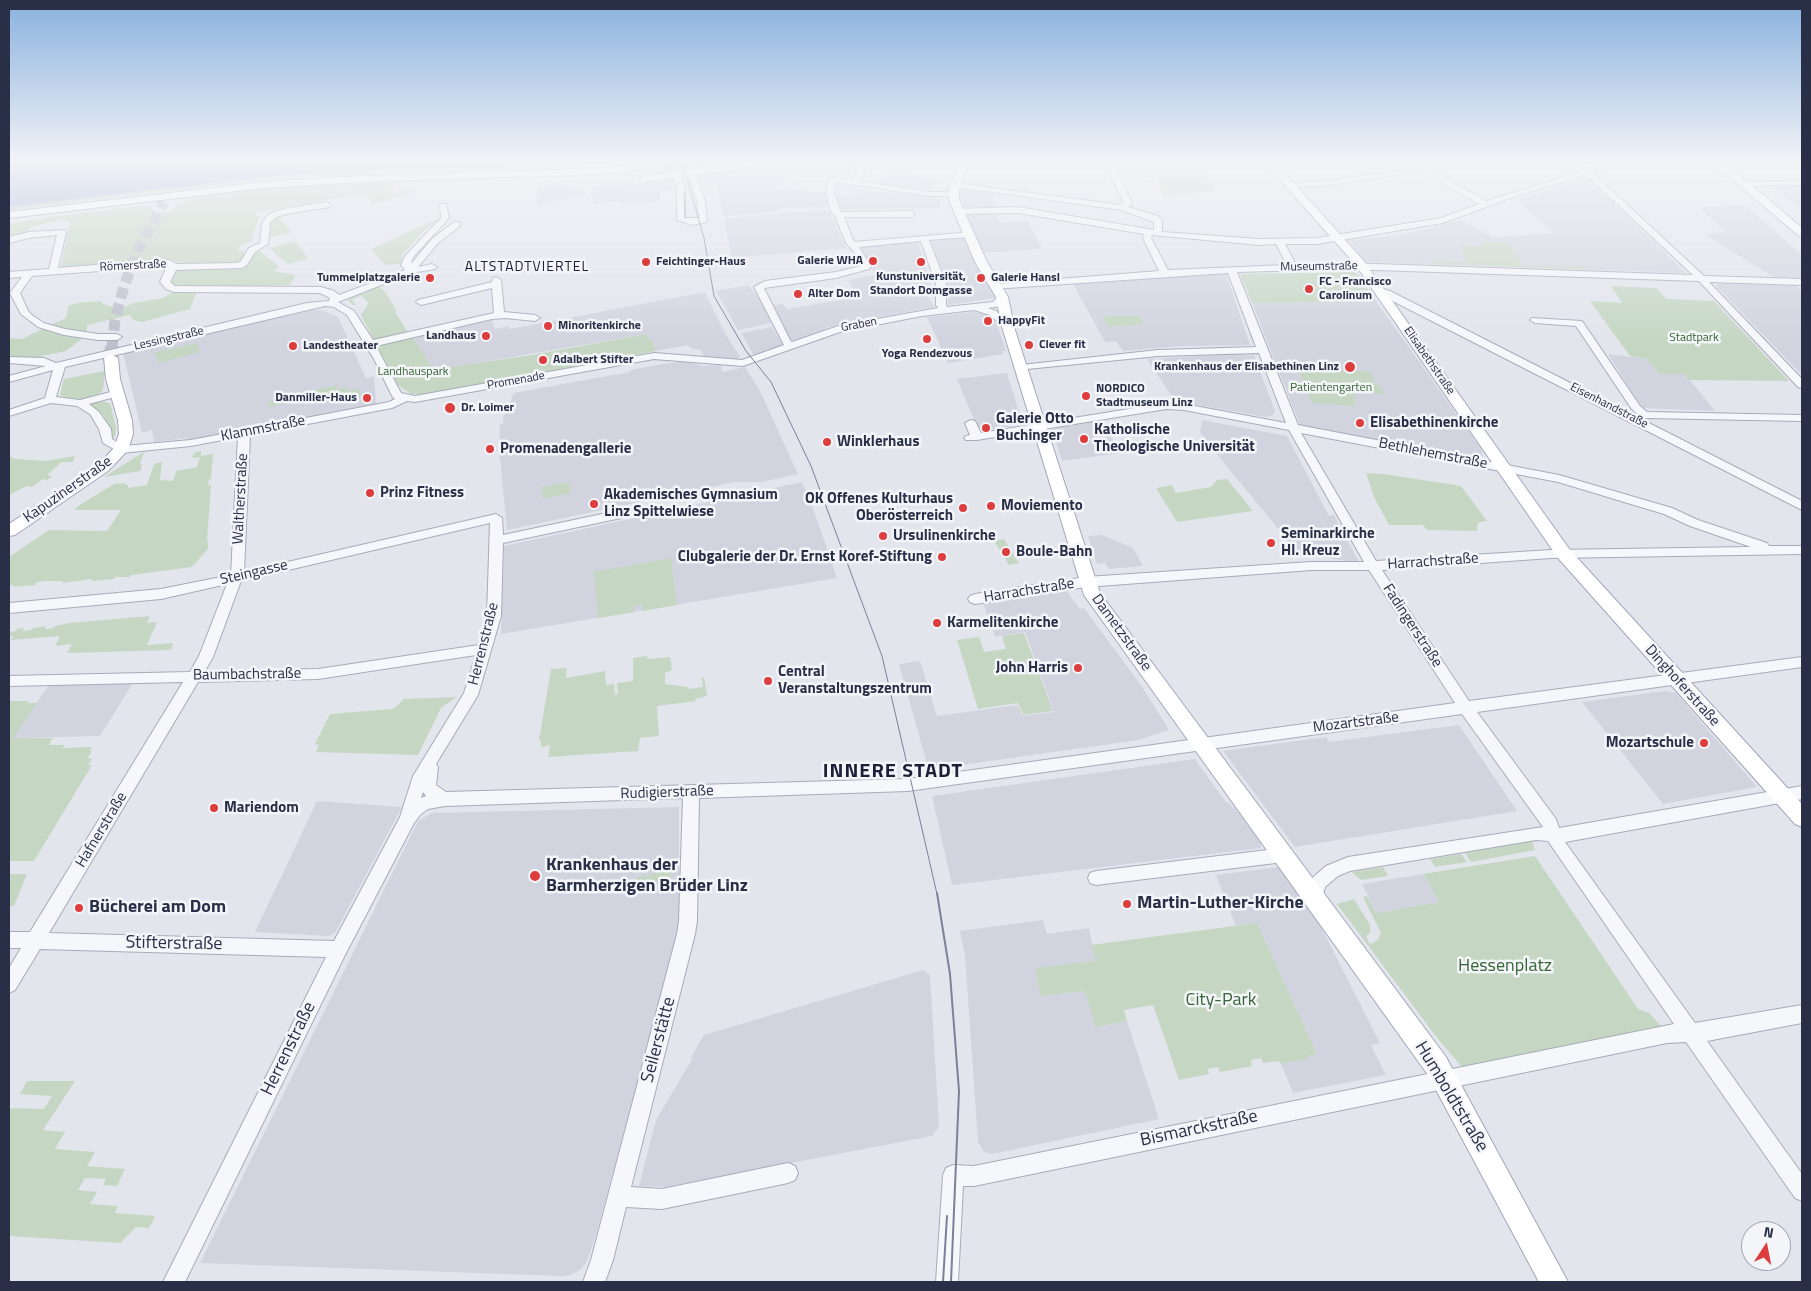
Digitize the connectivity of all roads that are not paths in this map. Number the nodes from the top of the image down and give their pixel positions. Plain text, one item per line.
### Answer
1 (267, 221) edge
2 (441, 221) edge
3 (841, 221) edge
4 (962, 221) edge
5 (1080, 221) edge
6 (1158, 221) edge
7 (1323, 221) edge
8 (1438, 221) edge
9 (1640, 221) edge
10 (1788, 221) edge
11 (457, 224) dead end
12 (1153, 233) junction
13 (1802, 233) edge
14 (968, 234) junction
15 (1338, 237) junction
16 (924, 238) junction
17 (9, 240) edge
18 (1279, 242) junction
19 (853, 247) junction
20 (1362, 266) junction
21 (173, 267) junction
22 (432, 267) dead end
23 (1293, 267) junction
24 (1231, 269) junction
25 (410, 271) junction
26 (53, 272) junction
27 (1165, 273) junction
28 (29, 274) junction
29 (9, 275) edge
30 (1701, 278) junction
31 (1802, 282) edge
32 (1380, 291) junction
33 (999, 292) junction
34 (333, 302) junction
35 (421, 302) dead end
36 (1415, 307) junction
37 (972, 308) junction
38 (1391, 308) junction
39 (944, 310) junction
40 (499, 315) junction
41 (535, 318) dead end
42 (1535, 320) dead end
43 (1008, 327) junction
44 (98, 337) junction
45 (117, 337) dead end
46 (370, 344) junction
47 (791, 346) junction
48 (1263, 350) junction
49 (110, 358) tunnel mouth
50 (9, 360) edge
51 (75, 361) junction
52 (752, 361) joint
53 (55, 366) junction
54 (1020, 368) junction
55 (9, 379) edge
56 (1802, 385) edge
57 (118, 393) junction
58 (403, 399) junction
59 (50, 400) junction
60 (80, 403) junction
61 (9, 413) edge
62 (1639, 417) junction
63 (1802, 418) edge
64 (971, 423) dead end
65 (1038, 426) junction
66 (1293, 428) junction
67 (244, 433) junction
68 (121, 450) junction
69 (1505, 468) junction
70 (1802, 506) edge
71 (621, 514) dead end
72 (496, 518) joint
73 (9, 531) edge
74 (498, 540) junction
75 (1768, 549) junction
76 (1802, 550) edge
77 (1564, 554) junction
78 (1373, 566) junction
79 (236, 578) junction
80 (1086, 582) junction
81 (974, 599) dead end
82 (9, 608) edge
83 (484, 649) junction
84 (1802, 662) edge
85 (195, 676) junction
86 (1676, 679) junction
87 (9, 680) edge
88 (1466, 708) junction
89 (1202, 743) junction
90 (432, 759) junction
91 (910, 785) joint
92 (690, 792) junction
93 (1802, 792) edge
94 (1782, 795) junction
95 (445, 799) junction
96 (425, 803) joint
97 (408, 818) junction
98 (1802, 818) edge
99 (1554, 834) junction
100 (1284, 855) junction
101 (1096, 878) dead end
102 (1315, 898) junction
103 (9, 940) edge
104 (35, 941) junction
105 (340, 949) junction
106 (9, 984) edge
107 (1802, 1014) edge
108 (1692, 1033) junction
109 (1444, 1078) junction
110 (788, 1173) dead end
111 (1802, 1191) edge
112 (618, 1196) junction
113 (174, 1282) edge
114 (594, 1282) edge
115 (947, 1282) edge
116 (1554, 1282) edge

1 - 21 street
2 - 25 street
3 - 19 street
4 - 14 main road
5 - 12 street
6 - 12 street
7 - 15 main road, Elisabethstraße
8 - 15 street
9 - 30 street
10 - 13 main road
11 - 25 street
12 - 18 street
12 - 27 street
14 - 16 street
14 - 33 main road
15 - 18 street
15 - 20 main road, Elisabethstraße
16 - 19 street
16 - 39 street
17 - 26 street
18 - 23 street
19 - 47 street
20 - 23 street, Museumstraße
20 - 30 street, Museumstraße
20 - 32 main road, Elisabethstraße
21 - 26 street, Römerstraße
21 - 34 street, Römerstraße
22 - 25 street, Lessingstraße
23 - 24 street, Museumstraße
24 - 27 street, Museumstraße
24 - 48 street, Fadingerstraße
25 - 34 street, Lessingstraße
26 - 28 street, Römerstraße
27 - 33 street, Museumstraße
28 - 29 street, Römerstraße
28 - 44 street
30 - 31 street, Museumstraße
30 - 56 street
32 - 36 street, Eisenhandstraße
32 - 38 main road, Elisabethstraße
33 - 37 street, Graben
33 - 43 main road
34 - 46 street
34 - 51 street, Lessingstraße
35 - 40 street
36 - 38 street, Eisenhandstraße
36 - 62 street, Eisenhandstraße
37 - 39 street, Graben
37 - 43 street, Graben
38 - 69 main road, Elisabethstraße
39 - 47 street, Graben
40 - 41 street
40 - 46 street
42 - 62 street
43 - 54 main road, Dametzstraße
44 - 45 street
44 - 51 street
46 - 58 street
47 - 52 street, Graben
48 - 54 street
48 - 66 street, Fadingerstraße
49 - 57 main road, Kapuzinerstraße
50 - 53 street
51 - 53 street, Lessingstraße
52 - 58 street, Promenade
53 - 55 street, Lessingstraße
53 - 59 street
54 - 65 main road, Dametzstraße
57 - 60 street
57 - 68 main road, Kapuzinerstraße
58 - 67 street, Klammstraße
59 - 60 street
59 - 61 street
60 - 68 street
62 - 63 street
62 - 70 street, Eisenhandstraße
64 - 65 street, Bethlehemstraße
65 - 66 street, Bethlehemstraße
65 - 80 main road, Dametzstraße
66 - 69 street, Bethlehemstraße
66 - 78 street, Fadingerstraße
67 - 68 street, Klammstraße
67 - 79 street, Waltherstraße
68 - 73 main road, Kapuzinerstraße
69 - 75 street, Bethlehemstraße
69 - 77 main road, Elisabethstraße
71 - 74 street
72 - 74 street, Herrenstraße
72 - 79 street, Steingasse
74 - 83 street, Herrenstraße
75 - 76 street, Harrachstraße
75 - 77 street, Harrachstraße
77 - 78 street, Harrachstraße
77 - 86 main road, Dinghoferstraße
78 - 80 street, Harrachstraße
78 - 88 street, Fadingerstraße
79 - 82 street, Steingasse
79 - 85 street, Waltherstraße
80 - 81 street, Harrachstraße
80 - 89 main road, Dametzstraße
83 - 85 street, Baumbachstraße
83 - 90 street, Herrenstraße
84 - 86 street, Mozartstraße
85 - 87 street, Baumbachstraße
85 - 104 street, Hafnerstraße
86 - 88 street, Mozartstraße
86 - 94 main road, Dinghoferstraße
88 - 89 street, Mozartstraße
88 - 99 street, Fadingerstraße
89 - 91 street, Mozartstraße
89 - 100 main road, Dametzstraße
90 - 95 street, Herrenstraße
90 - 97 street, Herrenstraße
91 - 92 street, Rudigierstraße
92 - 95 street, Rudigierstraße
92 - 112 street, Seilerstätte
93 - 94 street
94 - 98 main road, Dinghoferstraße
94 - 99 street
95 - 96 street, Rudigierstraße
96 - 97 street, Herrenstraße
97 - 105 street, Herrenstraße
99 - 102 street
99 - 108 street
100 - 101 street
100 - 102 main road, Dametzstraße
102 - 109 main road, Humboldtstraße
103 - 104 street, Stifterstraße
104 - 105 street, Stifterstraße
104 - 106 street, Hafnerstraße
105 - 113 street, Herrenstraße
107 - 108 street
108 - 109 street
108 - 111 street
109 - 115 street, Bismarckstraße
109 - 116 main road, Humboldtstraße
110 - 112 street
112 - 114 street, Seilerstätte

